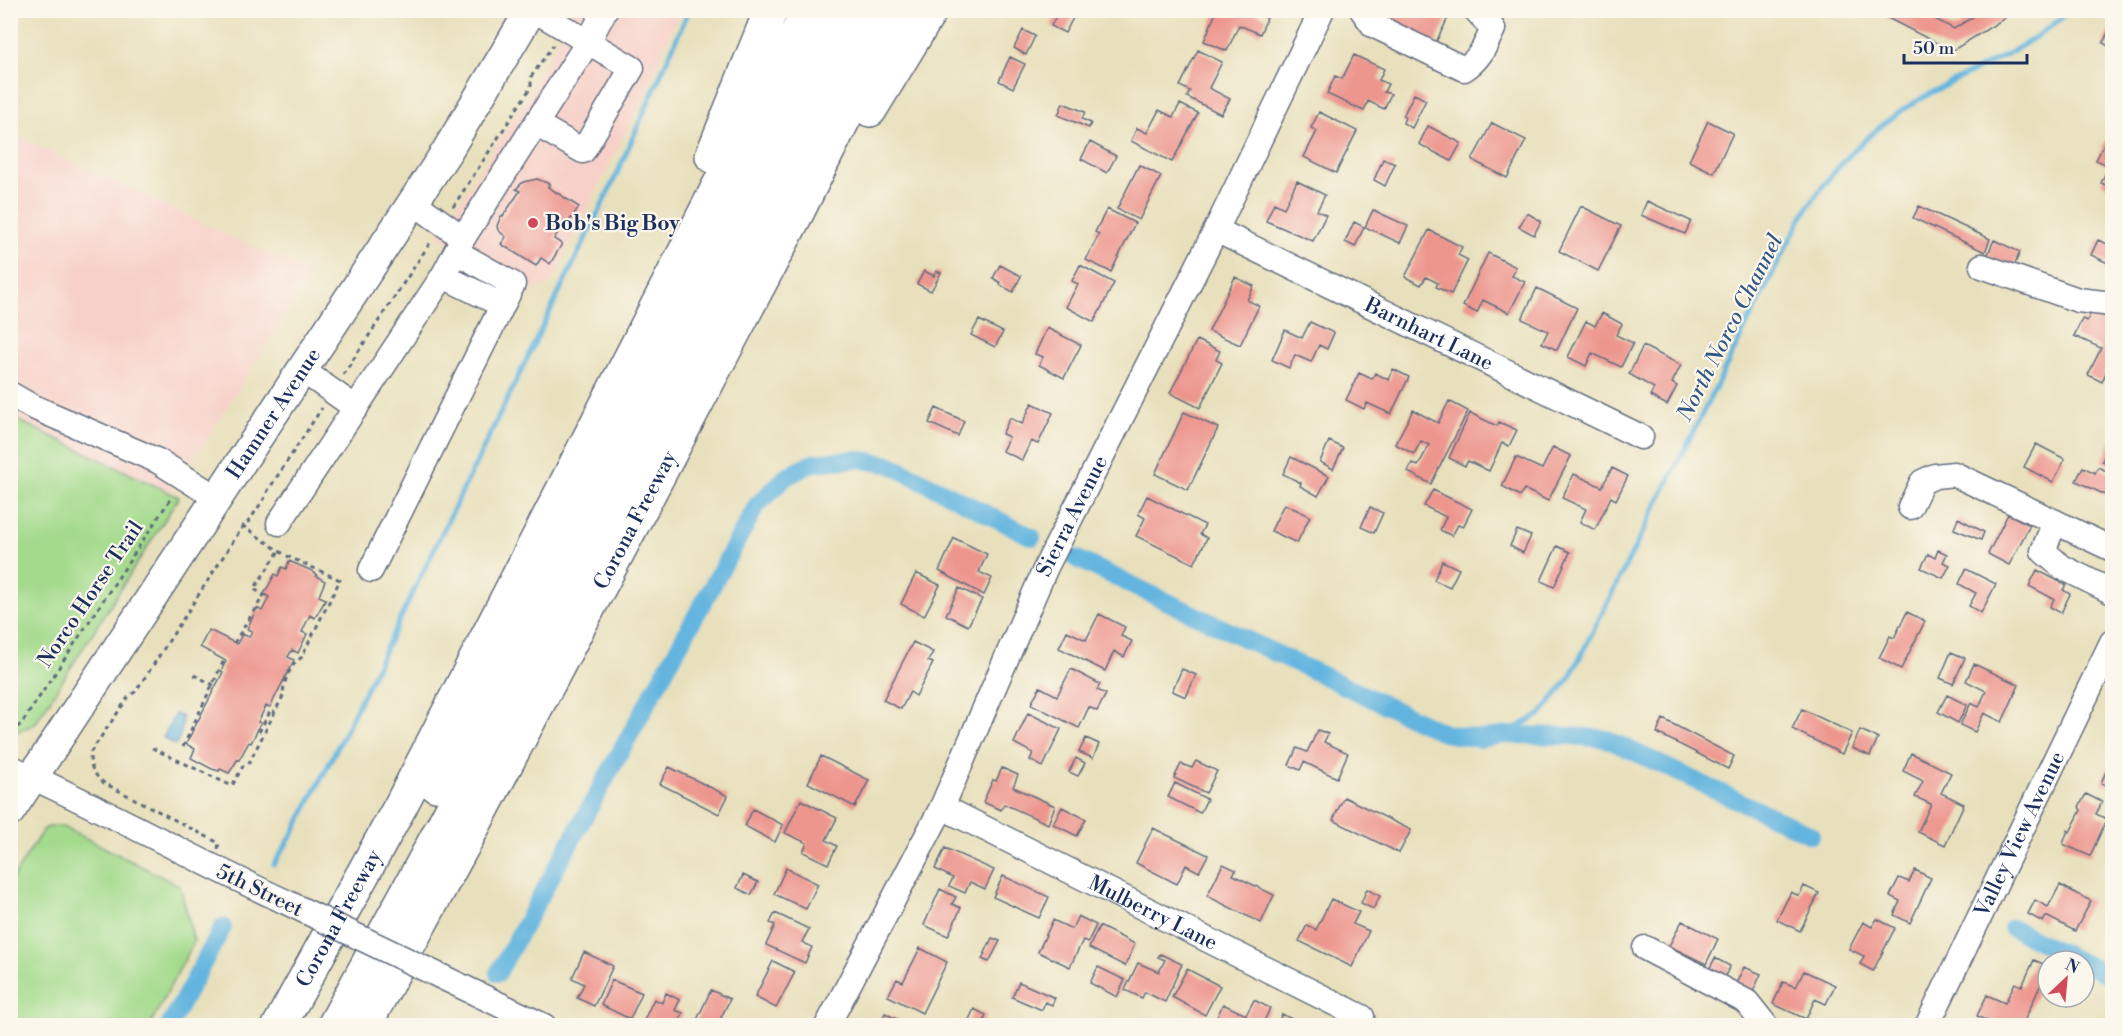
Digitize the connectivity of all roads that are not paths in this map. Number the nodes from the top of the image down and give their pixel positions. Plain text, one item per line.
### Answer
1 (532, 10) edge
2 (605, 10) edge
3 (771, 10) edge
4 (809, 10) edge
5 (834, 10) edge
6 (869, 10) edge
7 (898, 10) edge
8 (931, 10) edge
9 (1323, 10) edge
10 (1362, 10) edge
11 (1476, 10) edge
12 (588, 42) junction
13 (536, 124) junction
14 (413, 202) junction
15 (799, 209) junction
16 (1216, 230) junction
17 (460, 245) junction
18 (1982, 266) dead end
19 (443, 276) junction
20 (2112, 304) edge
21 (502, 306) junction
22 (302, 370) junction
23 (10, 394) edge
24 (356, 408) junction
25 (589, 436) junction
26 (1641, 436) dead end
27 (217, 498) junction
28 (1910, 507) dead end
29 (2055, 522) junction
30 (279, 523) dead end
31 (2112, 549) edge
32 (371, 570) dead end
33 (2112, 592) edge
34 (2112, 642) edge
35 (2106, 673) edge
36 (22, 772) edge
37 (942, 807) junction
38 (10, 811) edge
39 (1645, 948) dead end
40 (1362, 1017) dead end
41 (279, 1026) edge
42 (305, 1026) edge
43 (334, 1026) edge
44 (364, 1026) edge
45 (544, 1026) edge
46 (827, 1026) edge
47 (1766, 1026) edge
48 (1927, 1026) edge

1 - 12 street
1 - 14 main road, Hamner Avenue
2 - 12 street
3 - 25 highway
4 - 25 highway, Corona Freeway
5 - 42 highway
6 - 43 highway
7 - 15 highway, Corona Freeway
8 - 15 highway
9 - 16 street, Sierra Avenue
10 - 11 street
12 - 13 street
12 - 13 street
13 - 17 street
14 - 17 street
14 - 22 main road, Hamner Avenue
15 - 44 highway, Corona Freeway
16 - 26 street, Barnhart Lane
16 - 37 street, Sierra Avenue
17 - 19 street
17 - 21 street
18 - 20 street
19 - 21 street
19 - 24 street
21 - 32 street
22 - 24 street
22 - 27 main road, Hamner Avenue
23 - 27 street
24 - 30 street
25 - 41 highway, Corona Freeway
27 - 36 main road, Hamner Avenue
28 - 29 street
29 - 31 street
29 - 33 street
34 - 35 street, Valley View Avenue
35 - 48 street, Valley View Avenue
36 - 38 main road, Hamner Avenue
36 - 45 street, 5th Street, bridge
37 - 40 street, Mulberry Lane
37 - 46 street, Sierra Avenue
39 - 47 street

